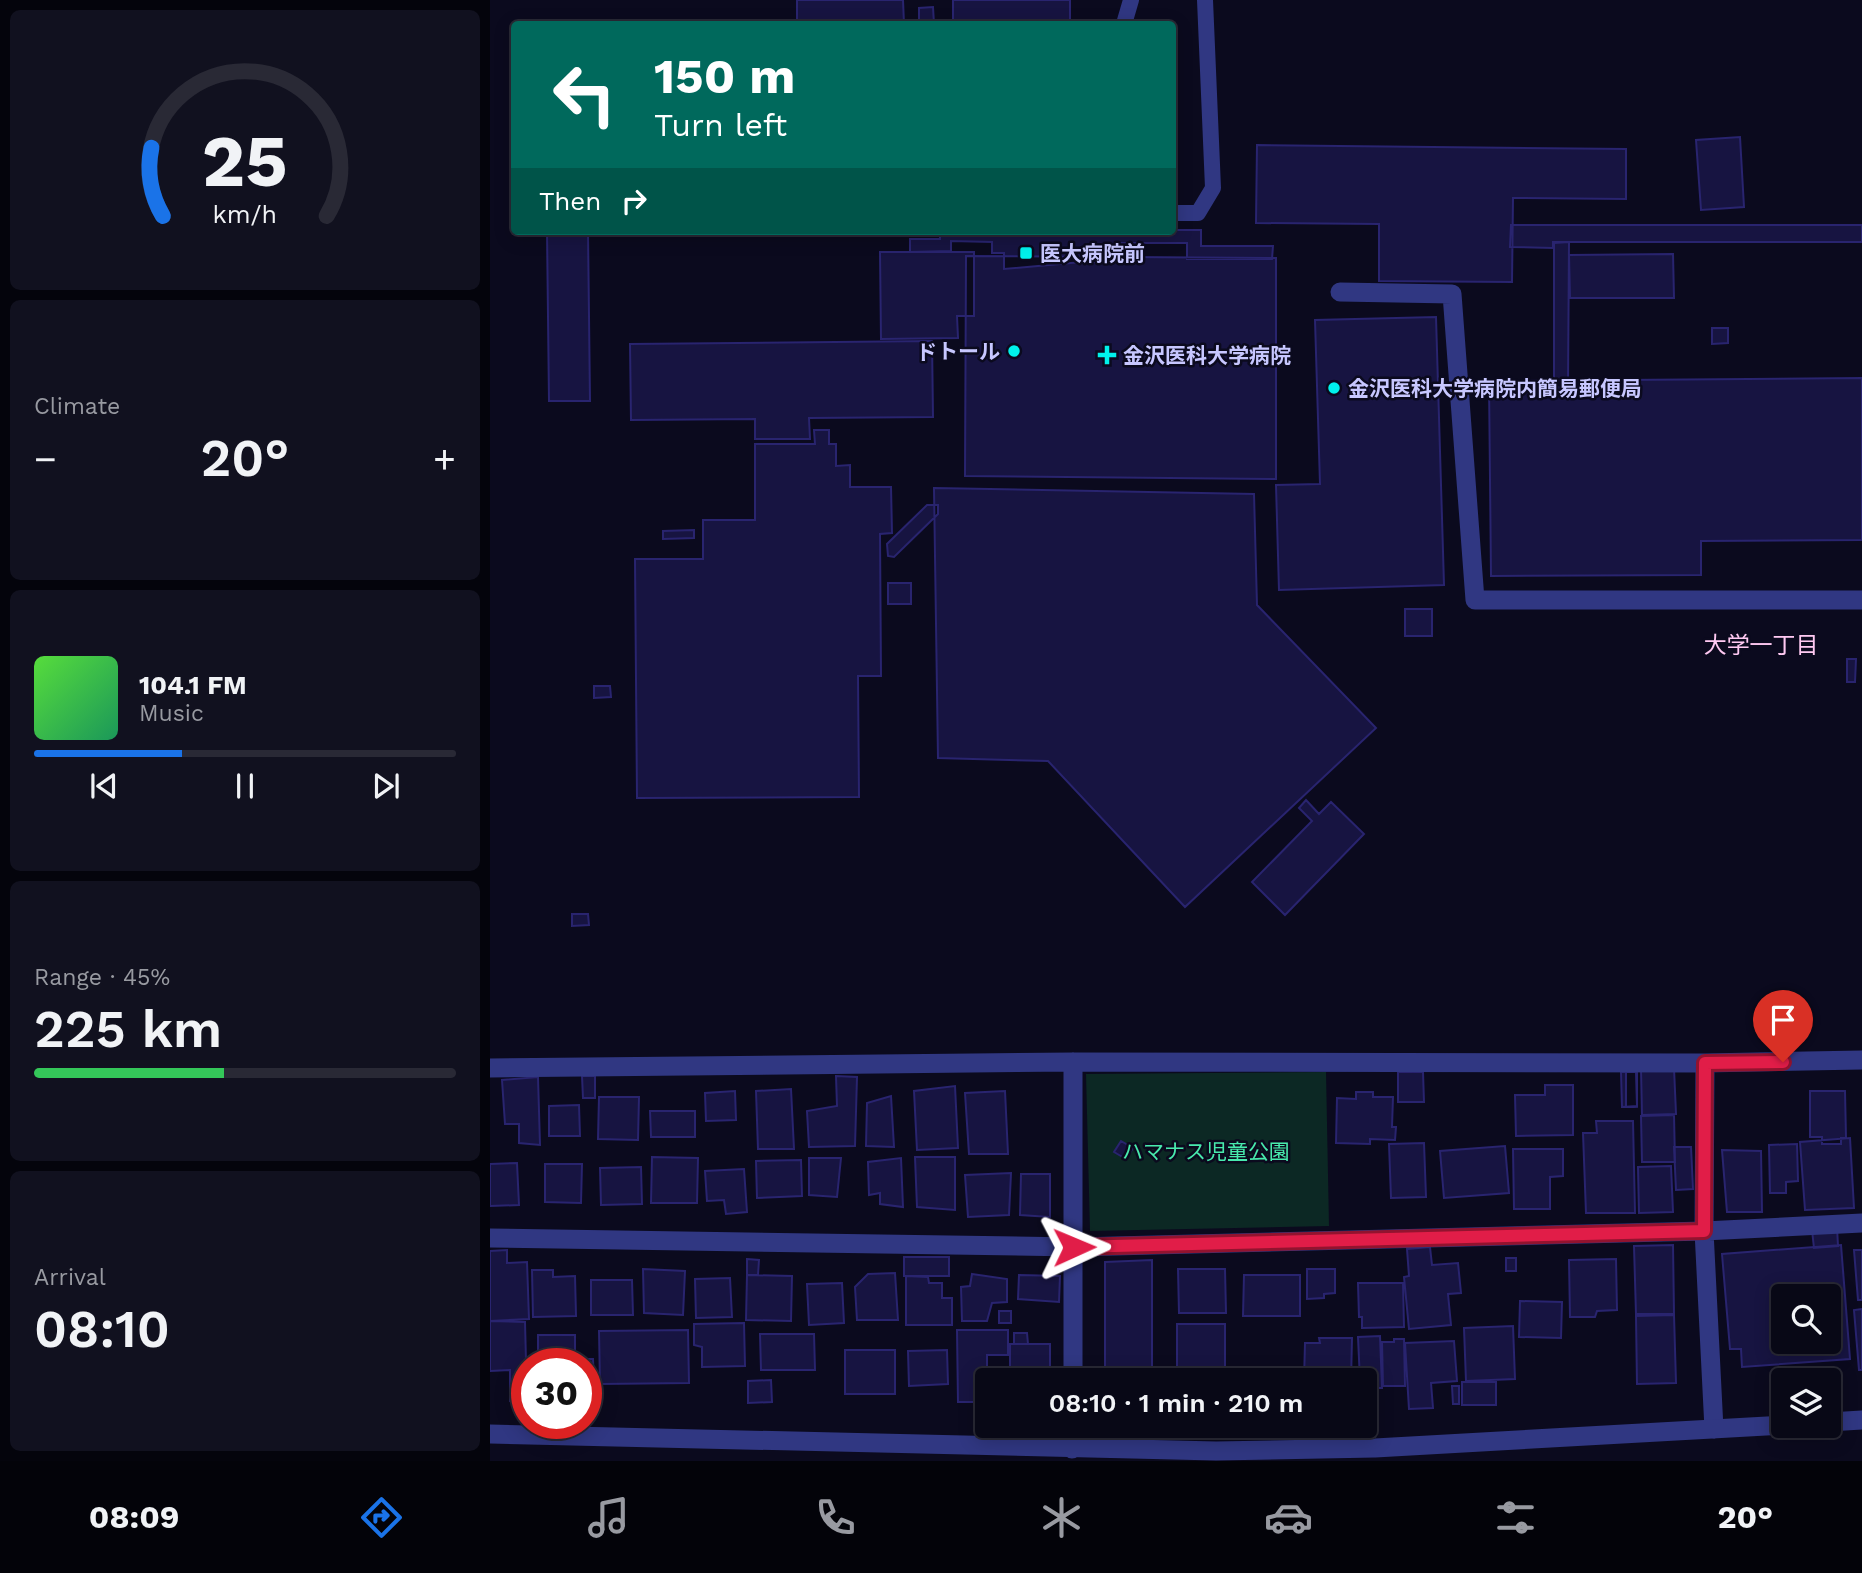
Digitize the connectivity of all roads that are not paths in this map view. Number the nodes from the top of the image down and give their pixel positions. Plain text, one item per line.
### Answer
1 (1132, 0) edge
2 (1205, 0) edge
3 (1125, 21) edge
4 (1176, 213) edge
5 (1340, 292) dead end
6 (1862, 600) edge
7 (1862, 1060) edge
8 (1073, 1062) junction
9 (1705, 1063) junction
10 (490, 1068) edge
11 (1862, 1223) edge
12 (1704, 1231) junction
13 (490, 1238) edge
14 (1074, 1247) junction
15 (1073, 1368) edge
16 (1862, 1420) edge
17 (1841, 1421) edge
18 (1771, 1426) edge
19 (1714, 1429) junction
20 (490, 1434) edge
21 (1072, 1438) edge
22 (1072, 1449) junction

1 - 3 lane
2 - 4 lane
5 - 6 street
7 - 9 street
8 - 9 street
8 - 10 street
8 - 14 street
9 - 12 street
11 - 12 street
12 - 14 street
12 - 19 street
13 - 14 street
14 - 15 street
16 - 17 street
18 - 19 street
19 - 22 street
20 - 22 street
21 - 22 street

